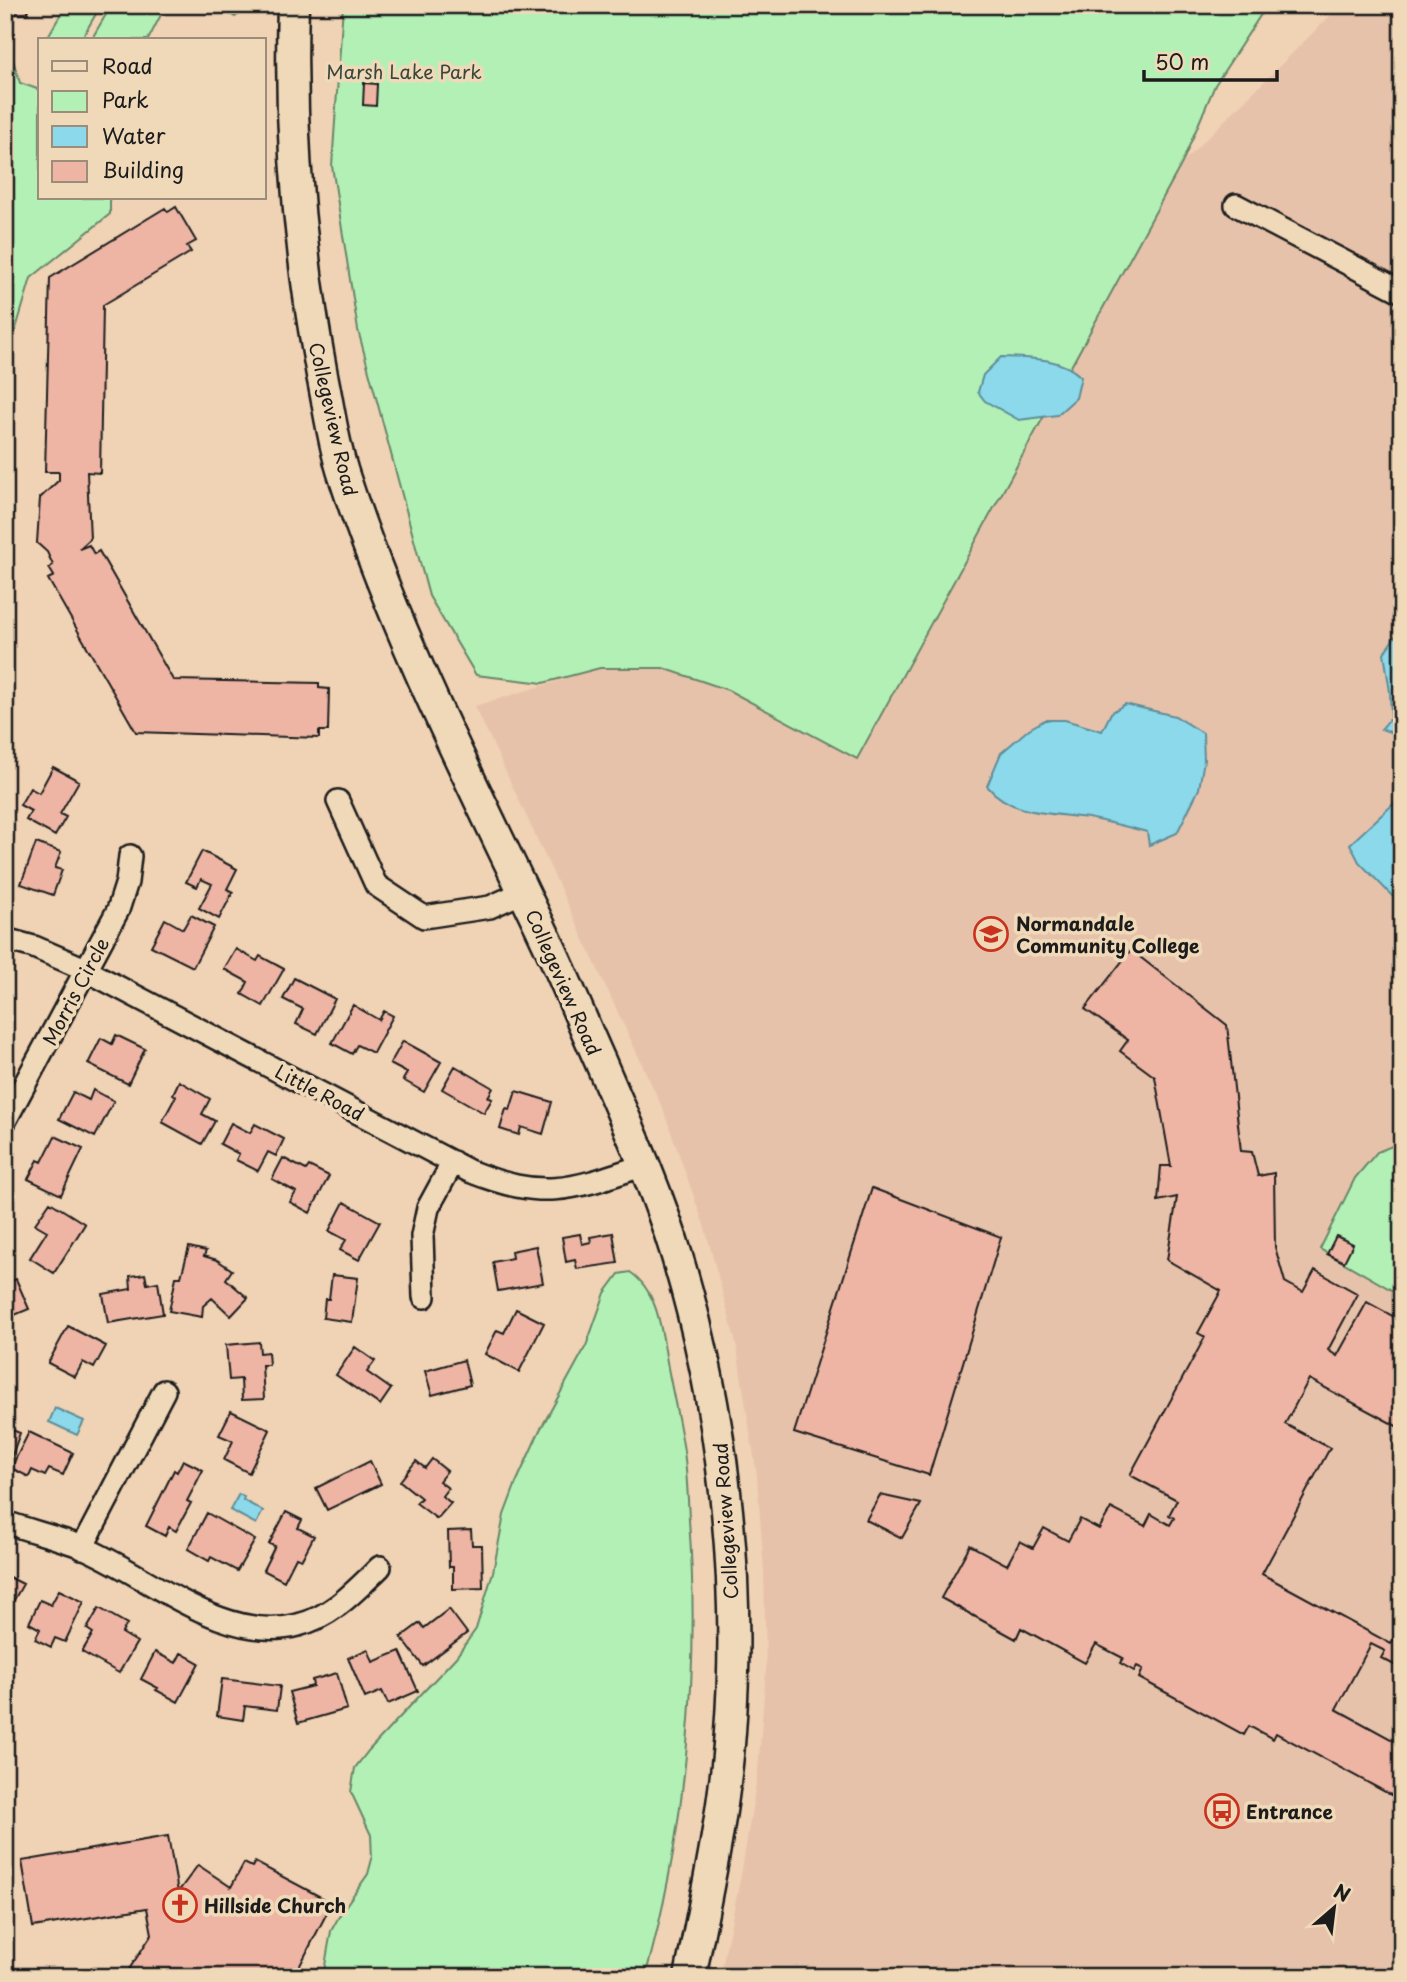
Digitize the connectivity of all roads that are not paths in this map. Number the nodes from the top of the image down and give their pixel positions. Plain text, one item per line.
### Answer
1 (293, 5) edge
2 (1236, 205) dead end
3 (1402, 292) edge
4 (338, 802) dead end
5 (130, 856) dead end
6 (523, 892) junction
7 (5, 939) edge
8 (86, 971) junction
9 (5, 1121) edge
10 (453, 1162) junction
11 (645, 1165) junction
12 (424, 1297) dead end
13 (164, 1391) dead end
14 (5, 1522) edge
15 (82, 1548) junction
16 (380, 1567) dead end
17 (690, 1977) edge

1 - 6 street, Collegeview Road
2 - 3 street
4 - 6 street
5 - 8 street, Morris Circle
6 - 11 street, Collegeview Road
7 - 8 street, Little Road
8 - 9 street, Morris Circle
8 - 10 street, Little Road
10 - 11 street, Little Road
10 - 12 street
11 - 17 street, Collegeview Road
13 - 15 street
14 - 15 street
15 - 16 street

